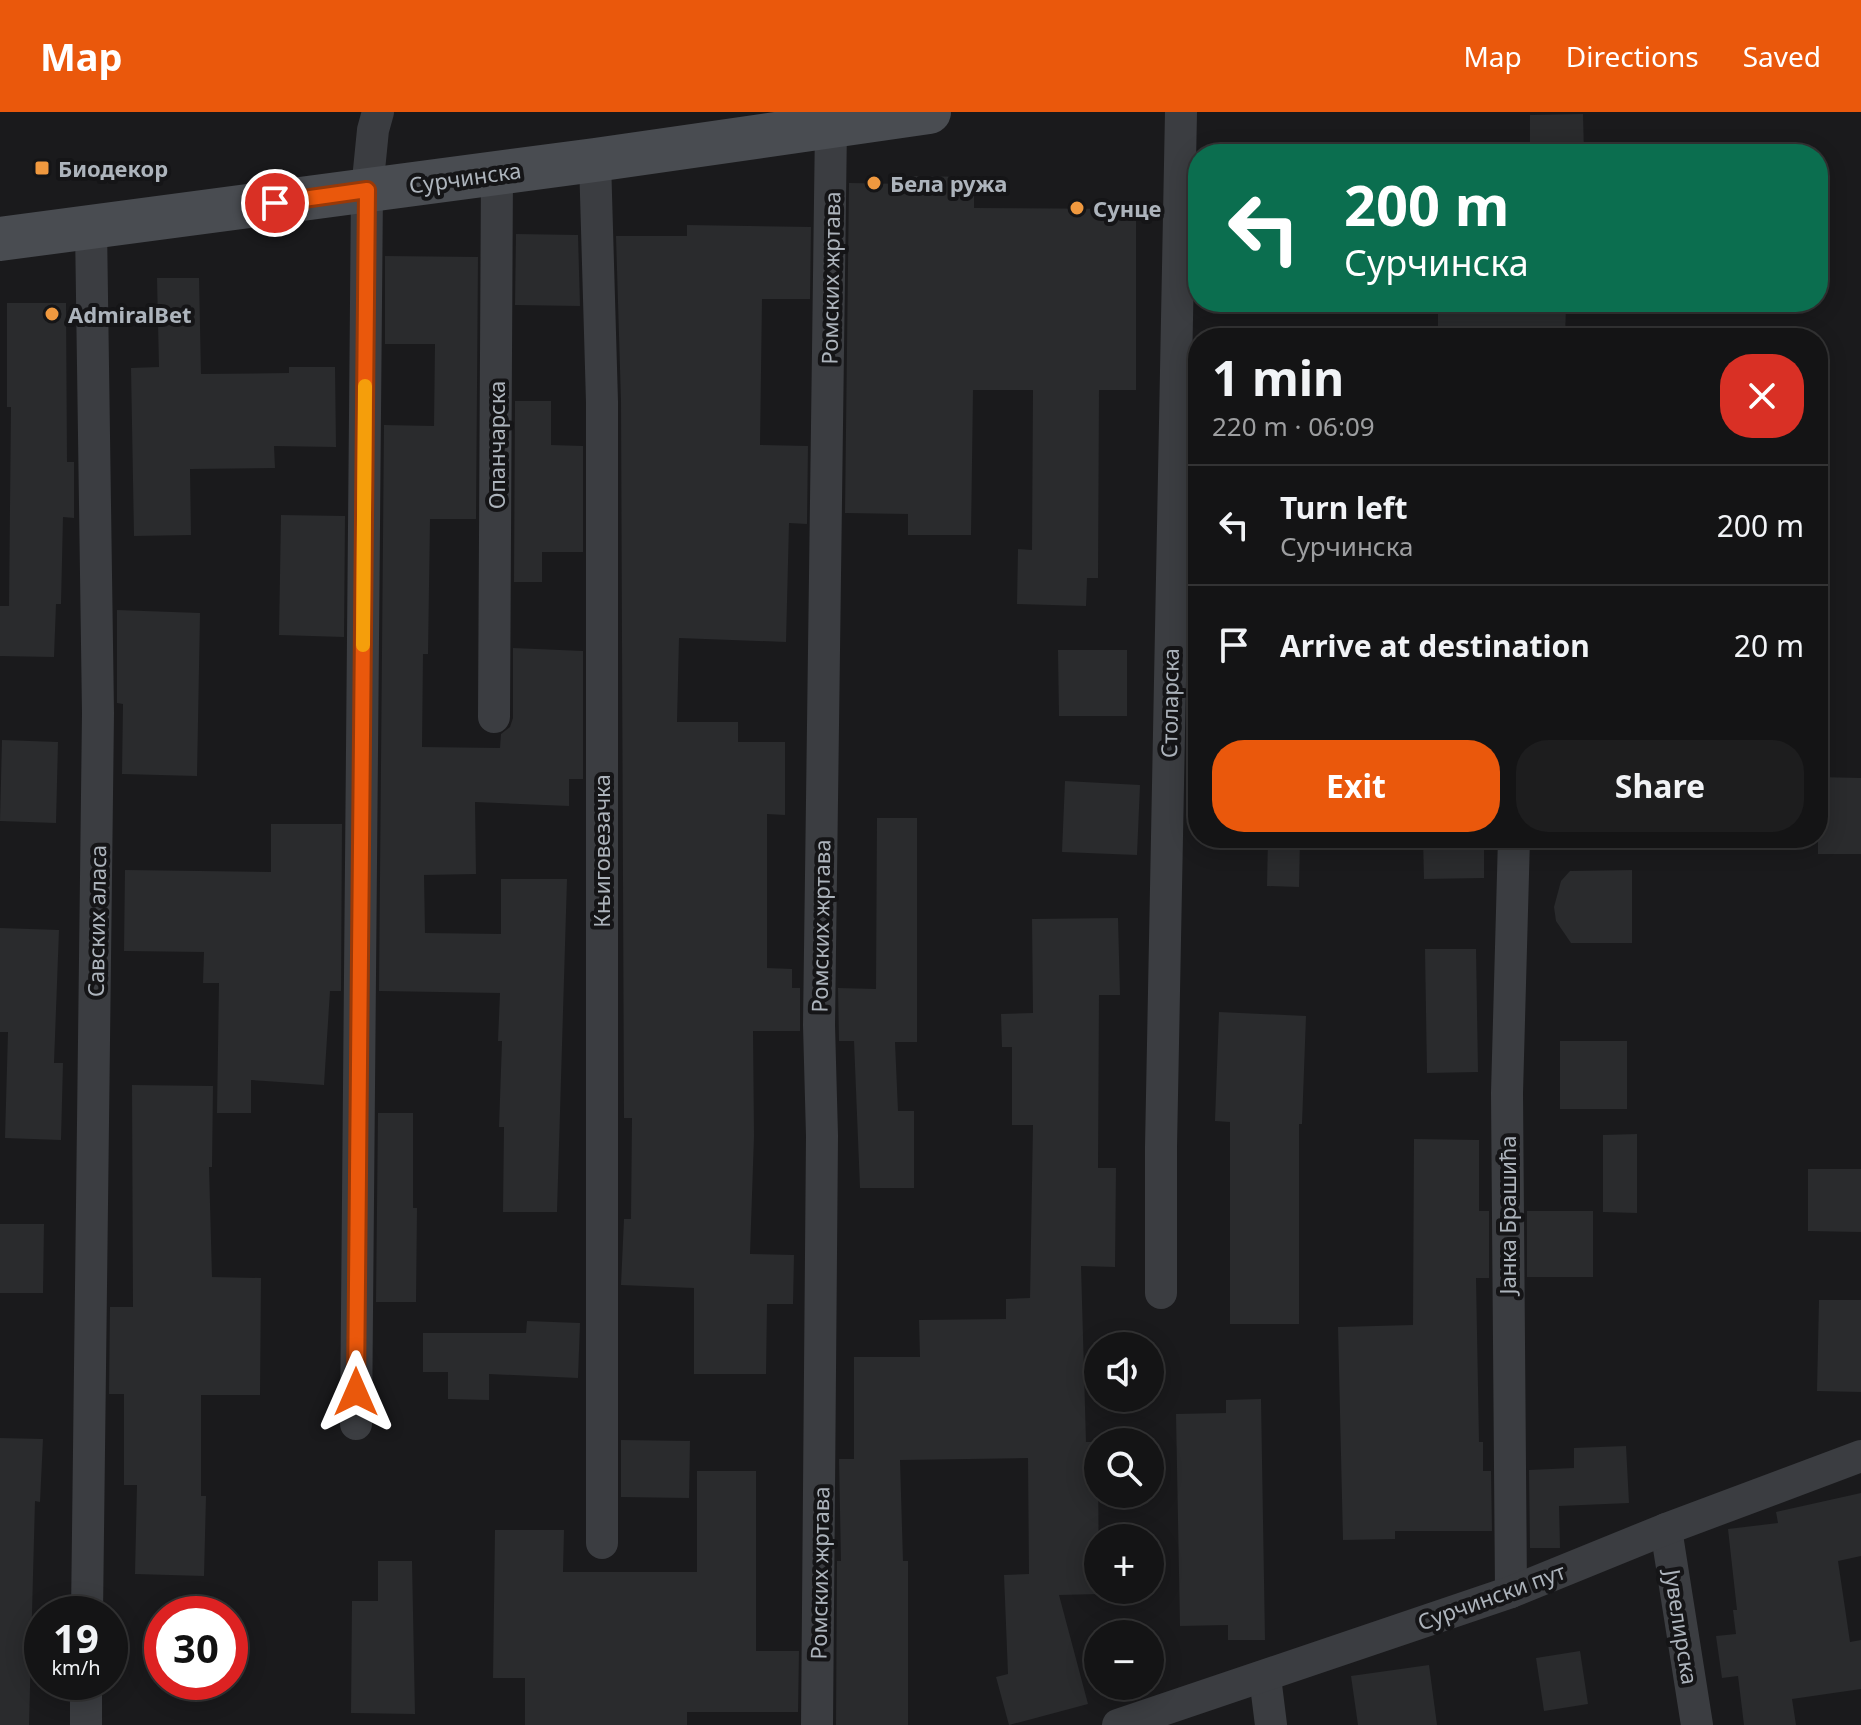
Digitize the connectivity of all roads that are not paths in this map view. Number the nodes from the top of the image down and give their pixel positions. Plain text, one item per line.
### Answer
1 (378, 112) edge
2 (929, 112) edge
3 (1181, 112) edge
4 (853, 120) edge
5 (595, 160) junction
6 (497, 173) junction
7 (367, 190) junction
8 (91, 227) junction
9 (0, 239) edge
10 (494, 717) dead end
11 (1514, 848) edge
12 (1161, 1293) dead end
13 (356, 1424) dead end
14 (1861, 1456) edge
15 (1666, 1529) junction
16 (602, 1543) dead end
17 (1511, 1592) junction
18 (87, 1596) edge
19 (1265, 1677) junction
20 (86, 1700) edge
21 (86, 1725) edge
22 (817, 1725) edge
23 (1118, 1725) edge
24 (1271, 1725) edge
25 (1697, 1725) edge

1 - 7 street
2 - 4 main road, Сурчинска
3 - 12 street, Столарска
4 - 5 main road, Сурчинска
4 - 22 street, Ромских жртава
5 - 6 main road, Сурчинска
5 - 16 street, Књиговезачка
6 - 7 main road, Сурчинска
6 - 10 street, Опанчарска
7 - 8 main road, Сурчинска
7 - 13 street
8 - 9 main road, Сурчинска
8 - 18 street, Савских аласа
11 - 17 street, Јанка Брашића
14 - 15 street, Сурчински пут
15 - 17 street, Сурчински пут
15 - 25 street, Јувелирска
17 - 19 street, Сурчински пут
19 - 23 street, Сурчински пут
19 - 24 street
20 - 21 street

